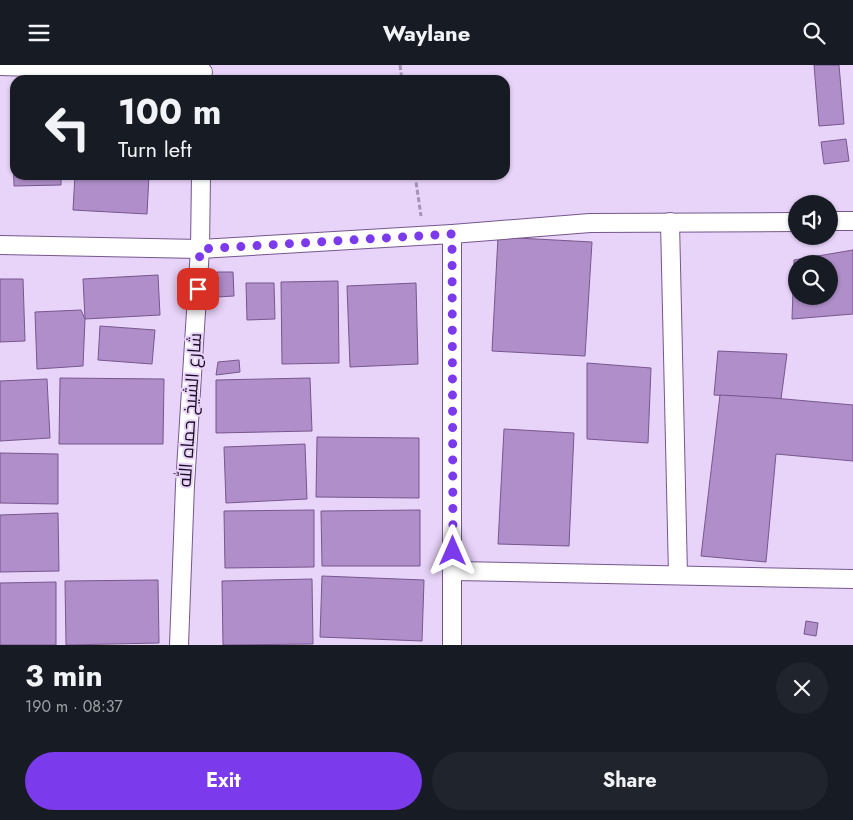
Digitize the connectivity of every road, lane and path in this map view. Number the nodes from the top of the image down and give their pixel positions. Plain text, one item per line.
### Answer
1 (0, 65) edge
2 (203, 72) edge
3 (201, 180) edge
4 (416, 180) edge
5 (838, 221) edge
6 (853, 221) edge
7 (670, 222) junction
8 (788, 222) edge
9 (452, 234) junction
10 (424, 236) junction
11 (0, 245) edge
12 (200, 249) junction
13 (454, 571) junction
14 (678, 575) junction
15 (853, 579) edge
16 (179, 645) edge
17 (452, 645) edge

1 - 2 street
3 - 12 street, شارع الشيخ حماه الله
4 - 10 path
5 - 6 street
7 - 8 street
7 - 9 street
7 - 14 street
9 - 10 street
9 - 13 street
10 - 12 street
11 - 12 street
12 - 16 street, شارع الشيخ حماه الله
13 - 14 street
13 - 17 street
14 - 15 street

